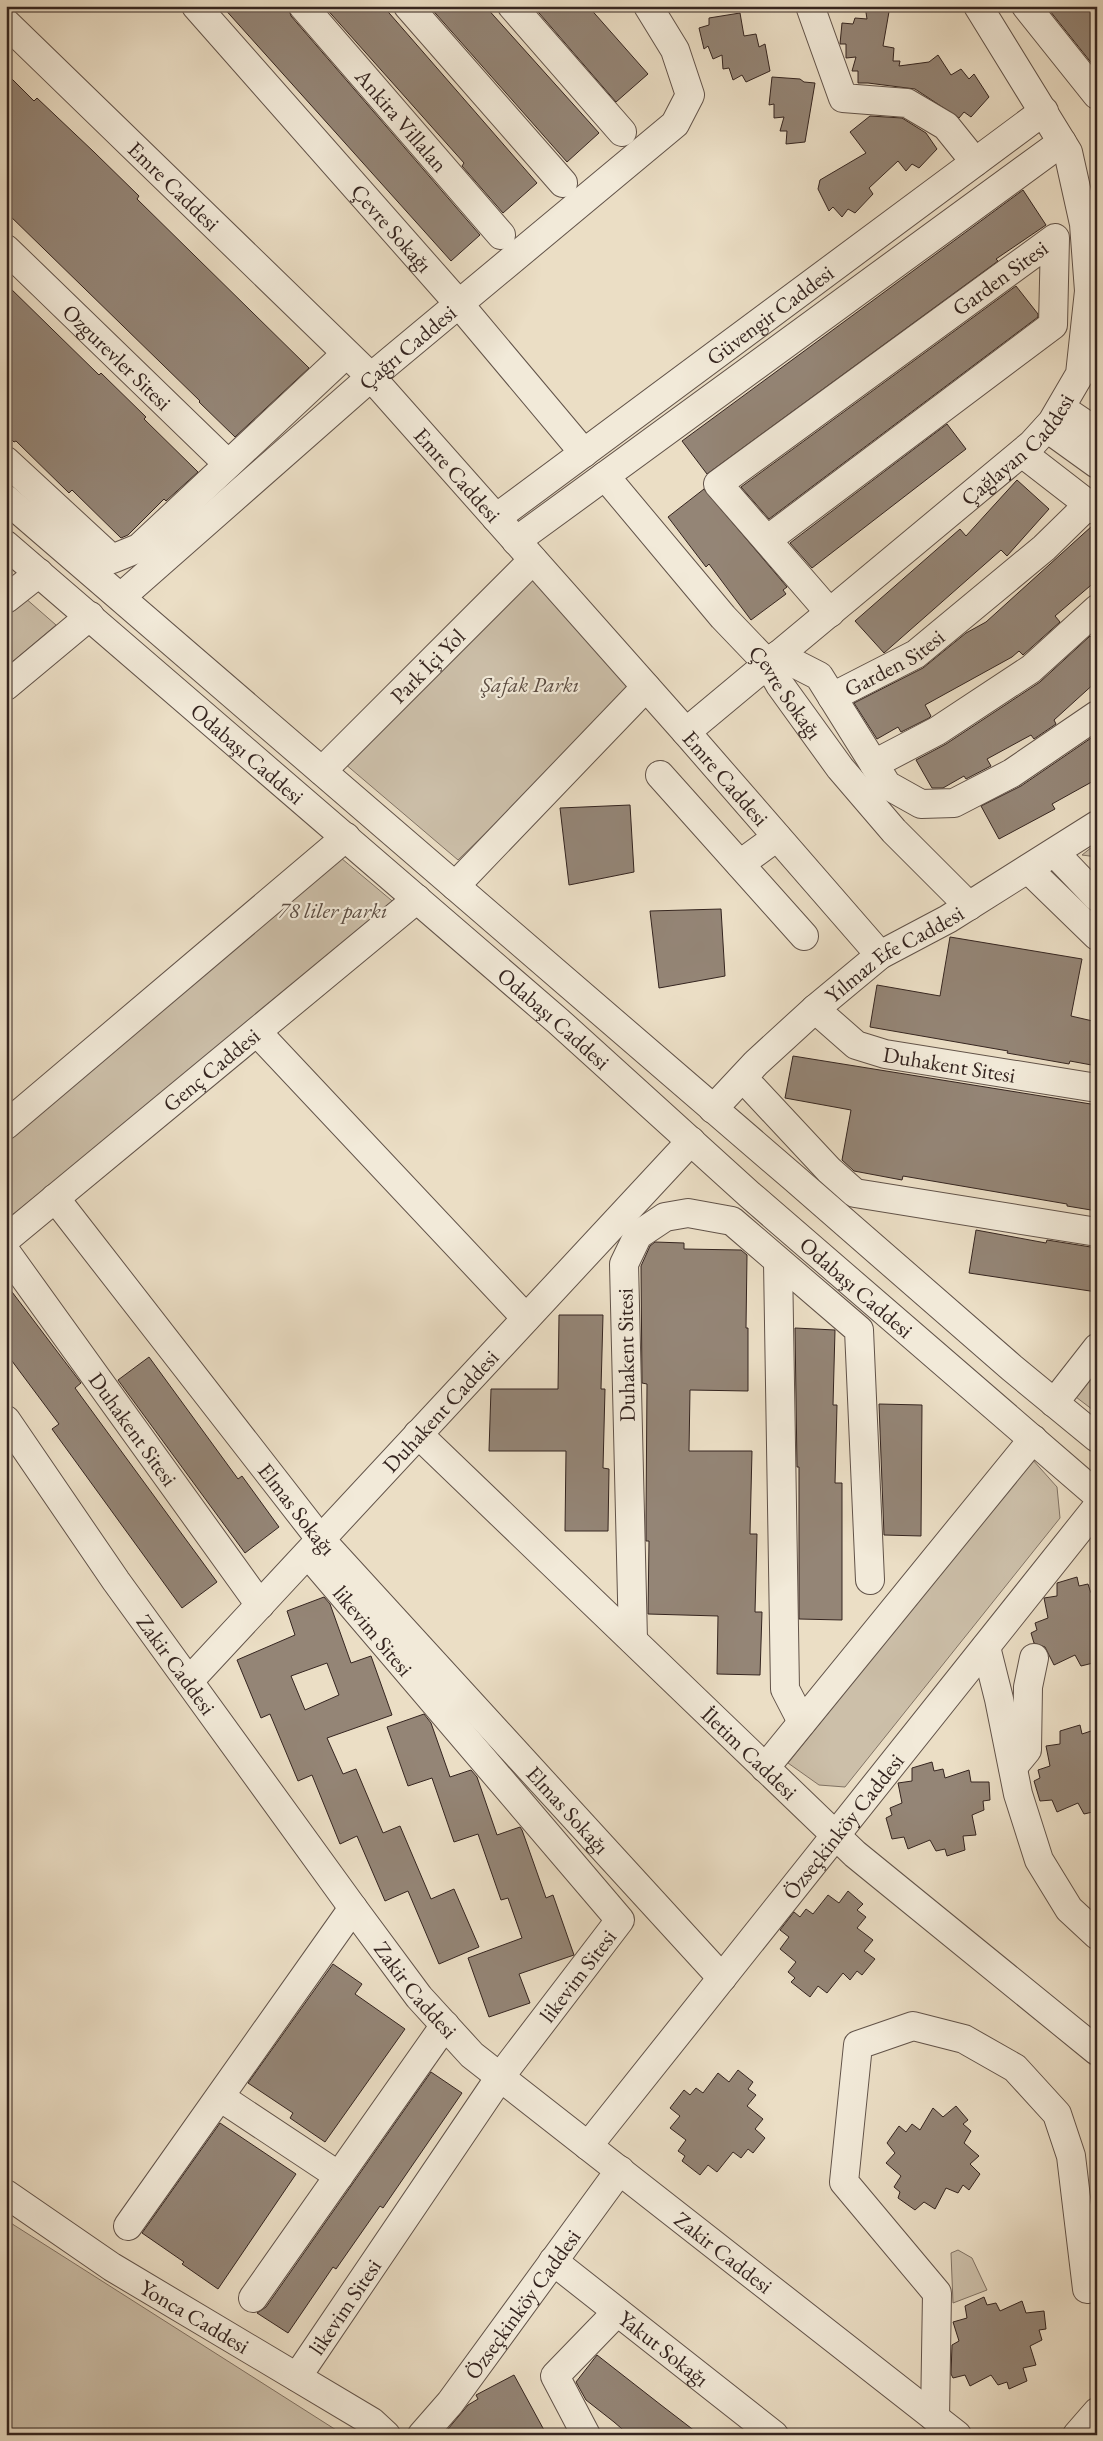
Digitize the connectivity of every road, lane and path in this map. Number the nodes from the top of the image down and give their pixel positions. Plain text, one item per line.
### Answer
1 (196, 6) edge
2 (303, 6) edge
3 (408, 6) edge
4 (512, 6) edge
5 (648, 6) edge
6 (810, 6) edge
7 (978, 6) edge
8 (1026, 6) edge
9 (6, 23) edge
10 (1097, 95) edge
11 (1044, 111) junction
12 (622, 132) dead end
13 (1062, 142) junction
14 (976, 162) junction
15 (563, 183) dead end
16 (502, 235) dead end
17 (6, 249) edge
18 (459, 304) junction
19 (346, 354) junction
20 (371, 378) junction
21 (1054, 418) junction
22 (1097, 432) edge
23 (1022, 452) junction
24 (584, 453) junction
25 (6, 461) edge
26 (228, 464) junction
27 (1097, 464) edge
28 (605, 476) junction
29 (6, 499) edge
30 (1093, 508) edge
31 (496, 518) junction
32 (767, 540) junction
33 (6, 545) edge
34 (525, 550) junction
35 (39, 573) junction
36 (121, 597) junction
37 (6, 599) edge
38 (1097, 609) edge
39 (830, 613) junction
40 (90, 616) junction
41 (773, 660) junction
42 (6, 686) edge
43 (646, 687) junction
44 (832, 697) junction
45 (1097, 715) edge
46 (686, 732) junction
47 (874, 764) junction
48 (322, 771) junction
49 (660, 775) dead end
50 (1097, 825) edge
51 (777, 836) junction
52 (346, 837) junction
53 (1055, 853) junction
54 (740, 864) junction
55 (1028, 869) junction
56 (454, 886) junction
57 (1097, 897) edge
58 (417, 899) junction
59 (969, 906) junction
60 (804, 936) dead end
61 (1097, 936) edge
62 (880, 955) junction
63 (816, 1009) junction
64 (257, 1032) junction
65 (743, 1078) junction
66 (1097, 1088) edge
67 (713, 1109) junction
68 (6, 1125) edge
69 (691, 1141) junction
70 (55, 1198) junction
71 (1097, 1232) edge
72 (6, 1239) edge
73 (6, 1252) edge
74 (778, 1262) junction
75 (526, 1318) junction
76 (1097, 1348) edge
77 (1054, 1403) junction
78 (6, 1420) edge
79 (418, 1434) junction
80 (1097, 1438) edge
81 (1033, 1439) junction
82 (1097, 1495) edge
83 (1097, 1507) edge
84 (314, 1547) junction
85 (870, 1580) dead end
86 (260, 1605) junction
87 (633, 1640) junction
88 (986, 1647) junction
89 (1034, 1658) dead end
90 (188, 1681) junction
91 (802, 1722) junction
92 (765, 1768) junction
93 (1013, 1768) junction
94 (836, 1836) junction
95 (353, 1908) junction
96 (1097, 1935) edge
97 (722, 1978) junction
98 (445, 2026) junction
99 (1097, 2051) edge
100 (500, 2077) junction
101 (220, 2097) junction
102 (588, 2146) junction
103 (620, 2170) junction
104 (339, 2176) junction
105 (6, 2194) edge
106 (128, 2226) dead end
107 (553, 2261) junction
108 (1087, 2289) dead end
109 (253, 2298) dead end
110 (617, 2312) junction
111 (297, 2377) junction
112 (1097, 2412) edge
113 (935, 2418) junction
114 (386, 2435) edge
115 (422, 2435) edge
116 (586, 2435) edge
117 (774, 2435) edge
118 (957, 2435) edge
119 (1077, 2435) edge

1 - 18 street, Çevre Sokağı
2 - 16 street, Ankira Villalan
3 - 15 street
4 - 12 street
5 - 18 street, Çağrı Caddesi
6 - 14 street
7 - 11 street, Çağlayan Caddesi
8 - 10 street
9 - 19 street, Emre Caddesi
11 - 13 street, Çağlayan Caddesi
11 - 14 street, Güvengir Caddesi
13 - 21 street, Çağlayan Caddesi
13 - 28 street, Güvengir Caddesi
14 - 24 street, Güvengir Caddesi
17 - 26 street, Ozgurevler Sitesi
18 - 20 street, Çağrı Caddesi
18 - 24 street, Çevre Sokağı
19 - 20 street, Emre Caddesi
19 - 26 street
20 - 31 street, Emre Caddesi
20 - 36 street, Çağrı Caddesi
21 - 22 street
21 - 23 street, Çağlayan Caddesi
21 - 27 street
23 - 30 street
23 - 39 street, Çağlayan Caddesi
24 - 31 street, Güvengir Caddesi
25 - 26 street
28 - 34 street, Güvengir Caddesi
28 - 41 street, Çevre Sokağı
29 - 36 street, Odabaşı Caddesi
30 - 44 street, Garden Sitesi
31 - 34 street, Emre Caddesi
32 - 32 street, Garden Sitesi
32 - 39 street, Garden Sitesi
33 - 35 street, Odabaşı Caddesi
34 - 43 street, Emre Caddesi
34 - 48 street, Park İçi Yol
35 - 37 street
35 - 40 street, Odabaşı Caddesi
36 - 48 street, Odabaşı Caddesi
38 - 47 street
39 - 41 street, Çağlayan Caddesi
40 - 42 street
40 - 52 street, Odabaşı Caddesi
41 - 44 street, Garden Sitesi
41 - 46 street, Çağlayan Caddesi
41 - 59 street, Çevre Sokağı
43 - 46 street, Emre Caddesi
43 - 56 street
44 - 47 street, Garden Sitesi
45 - 47 street, Garden Sitesi
46 - 51 street, Emre Caddesi
48 - 56 street, Odabaşı Caddesi
49 - 54 street
50 - 53 street, Yılmaz Efe Caddesi
51 - 54 street
51 - 62 street, Emre Caddesi
52 - 58 street, Odabaşı Caddesi
52 - 68 street
53 - 55 street, Yılmaz Efe Caddesi
53 - 57 street
54 - 60 street
55 - 59 street, Yılmaz Efe Caddesi
55 - 61 street
56 - 67 street, Odabaşı Caddesi
58 - 64 street, Genç Caddesi
58 - 69 street, Odabaşı Caddesi
59 - 62 street, Yılmaz Efe Caddesi
62 - 63 street, Yılmaz Efe Caddesi
63 - 65 street, Yılmaz Efe Caddesi
63 - 66 street, Duhakent Sitesi
64 - 70 street, Genç Caddesi
64 - 75 street
65 - 67 street, Yılmaz Efe Caddesi
65 - 71 street
67 - 77 street, Odabaşı Caddesi
69 - 75 street, Duhakent Caddesi
69 - 81 street, Odabaşı Caddesi
70 - 72 street, Genç Caddesi
70 - 84 street, Elmas Sokağı
73 - 86 street, Duhakent Sitesi
74 - 85 street, Duhakent Sitesi
74 - 87 street, Duhakent Sitesi
74 - 91 street
75 - 79 street, Duhakent Caddesi
76 - 77 street
77 - 80 street, Odabaşı Caddesi
78 - 90 street, Zakir Caddesi
79 - 84 street, Duhakent Caddesi
79 - 87 street, İletim Caddesi
81 - 82 street, Odabaşı Caddesi
81 - 91 street
83 - 88 street, Özseçkinköy Caddesi
84 - 86 street, Duhakent Caddesi
84 - 97 street, Elmas Sokağı
84 - 100 street, likevim Sitesi
86 - 90 street, Duhakent Caddesi
87 - 92 street, İletim Caddesi
88 - 93 street
88 - 94 street, Özseçkinköy Caddesi
89 - 93 street
90 - 95 street, Zakir Caddesi
91 - 92 street
92 - 94 street, İletim Caddesi
93 - 96 street
94 - 97 street, Özseçkinköy Caddesi
94 - 99 street, İletim Caddesi
95 - 98 street, Zakir Caddesi
95 - 101 street
97 - 102 street, Özseçkinköy Caddesi
98 - 100 street, Zakir Caddesi
98 - 104 street
100 - 102 street, Zakir Caddesi
100 - 111 street, likevim Sitesi
101 - 104 street
101 - 106 street
102 - 103 street, Zakir Caddesi
103 - 107 street, Özseçkinköy Caddesi
103 - 113 street, Zakir Caddesi
104 - 109 street
105 - 111 street, Yonca Caddesi
107 - 110 street, Yakut Sokağı
107 - 115 street, Özseçkinköy Caddesi
108 - 113 street
110 - 116 street
110 - 117 street, Yakut Sokağı
111 - 114 street, Yonca Caddesi
112 - 119 street
113 - 118 street, Zakir Caddesi

